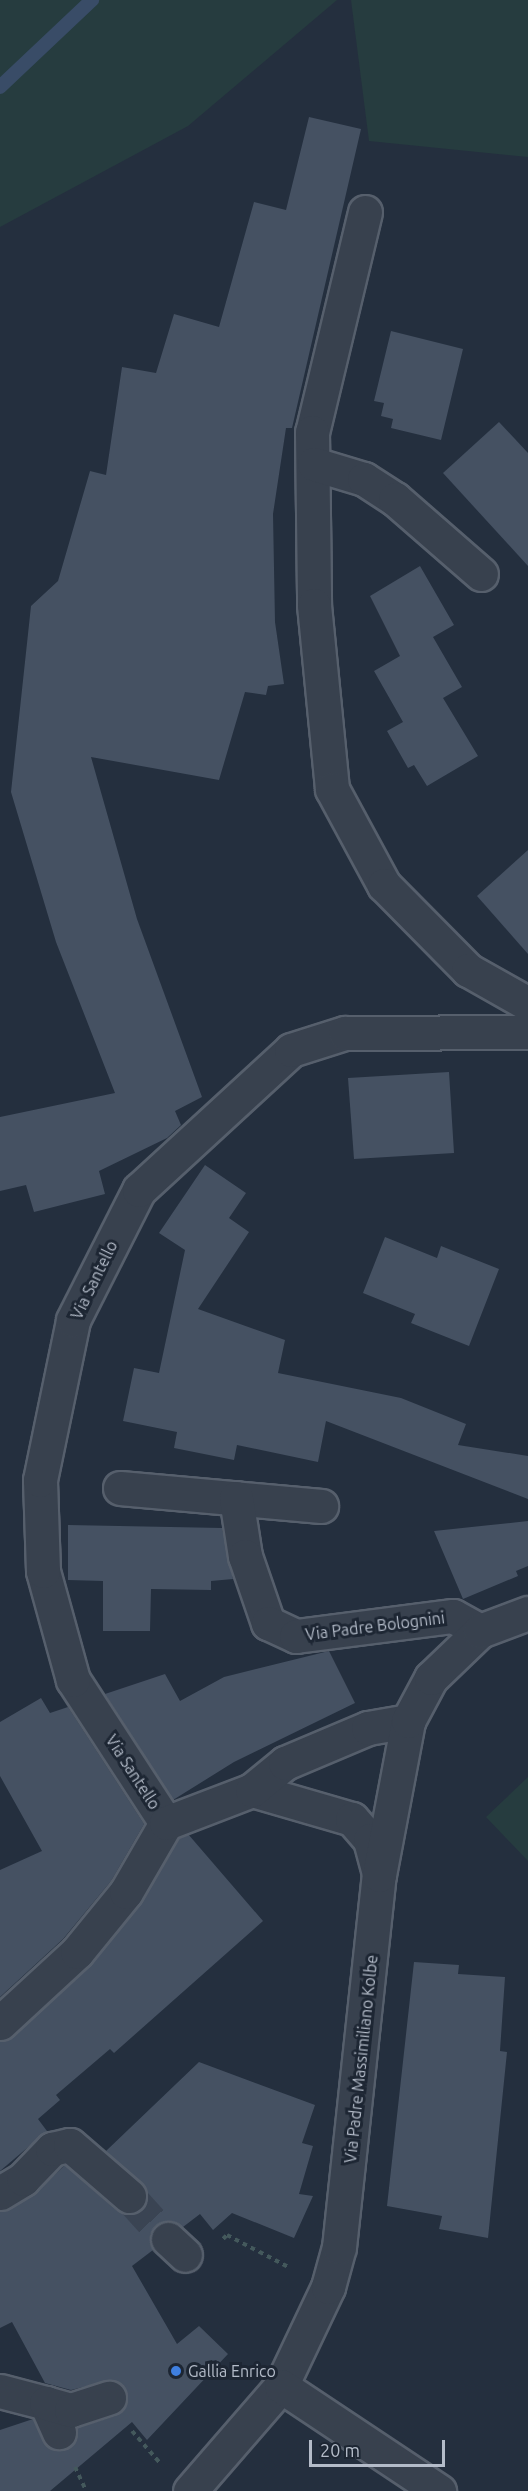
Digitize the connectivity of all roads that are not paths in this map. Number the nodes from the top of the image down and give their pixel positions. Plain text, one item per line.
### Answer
1 (365, 212) dead end
2 (314, 464) junction
3 (481, 574) dead end
4 (528, 1004) edge
5 (528, 1032) edge
6 (120, 1488) dead end
7 (236, 1498) junction
8 (321, 1506) dead end
9 (528, 1613) edge
10 (480, 1631) junction
11 (408, 1721) junction
12 (252, 1790) junction
13 (166, 1823) junction
14 (379, 1875) junction
15 (0, 2023) edge
16 (0, 2193) edge
17 (129, 2196) tunnel mouth
18 (281, 2386) junction
19 (0, 2391) edge
20 (109, 2398) dead end
21 (179, 2482) edge
22 (431, 2486) edge

1 - 2 street
2 - 3 street
2 - 4 street
5 - 13 street, Via Santello
6 - 7 street
7 - 8 street
7 - 10 street, Via Padre Bolognini
9 - 10 street
10 - 11 street
11 - 12 street
11 - 14 street, Via Padre Massimiliano Kolbe
12 - 13 street
12 - 14 street
13 - 15 street
14 - 18 street, Via Padre Massimiliano Kolbe
16 - 17 street
18 - 21 street, Via Padre Massimiliano Kolbe
18 - 22 street
19 - 20 street

